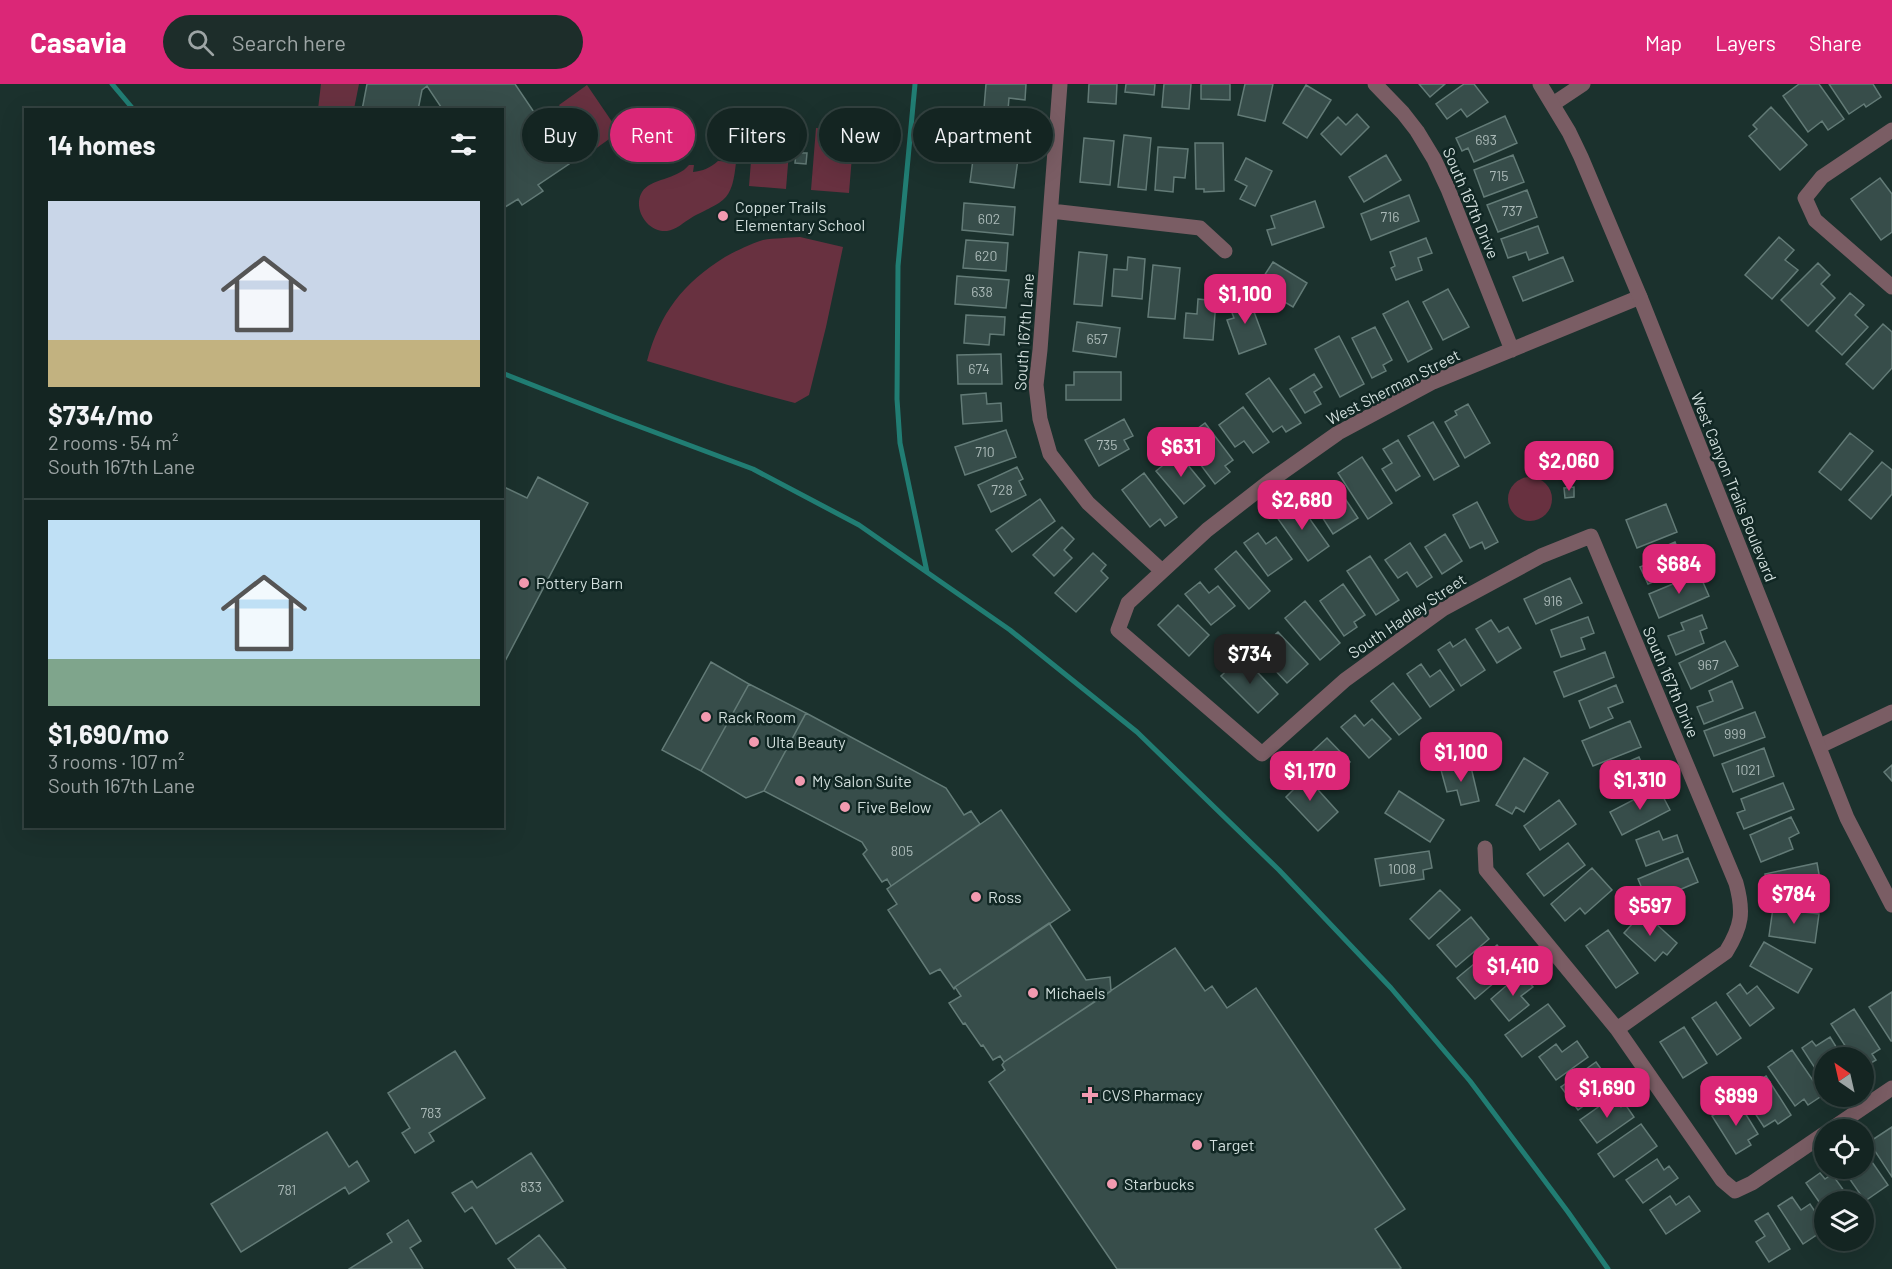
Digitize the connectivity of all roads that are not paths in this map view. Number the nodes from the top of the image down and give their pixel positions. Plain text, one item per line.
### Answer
1 (1060, 84) edge
2 (1375, 84) edge
3 (1540, 84) edge
4 (1583, 84) edge
5 (1553, 104) junction
6 (1892, 129) edge
7 (1051, 211) junction
8 (1225, 251) dead end
9 (1892, 287) edge
10 (1640, 297) junction
11 (1512, 350) junction
12 (1591, 536) joint
13 (1162, 571) junction
14 (1118, 630) joint
15 (1892, 712) edge
16 (1820, 746) junction
17 (1485, 848) dead end
18 (1892, 905) edge
19 (1617, 1029) junction
20 (1892, 1088) edge
21 (1846, 1119) edge
22 (1814, 1141) edge

1 - 7 street, South 167th Lane
2 - 11 street, South 167th Drive
3 - 5 street, West Canyon Trails Boulevard
4 - 5 street
5 - 10 street, West Canyon Trails Boulevard
6 - 9 street
7 - 8 street
7 - 13 street, South 167th Lane
10 - 11 street, West Sherman Street
10 - 16 street, West Canyon Trails Boulevard
11 - 13 street, West Sherman Street
12 - 14 street, South Hadley Street
12 - 19 street, South 167th Drive
13 - 14 street, West Sherman Street
15 - 16 street
16 - 18 street, West Canyon Trails Boulevard
17 - 19 street
19 - 22 street
20 - 21 street

